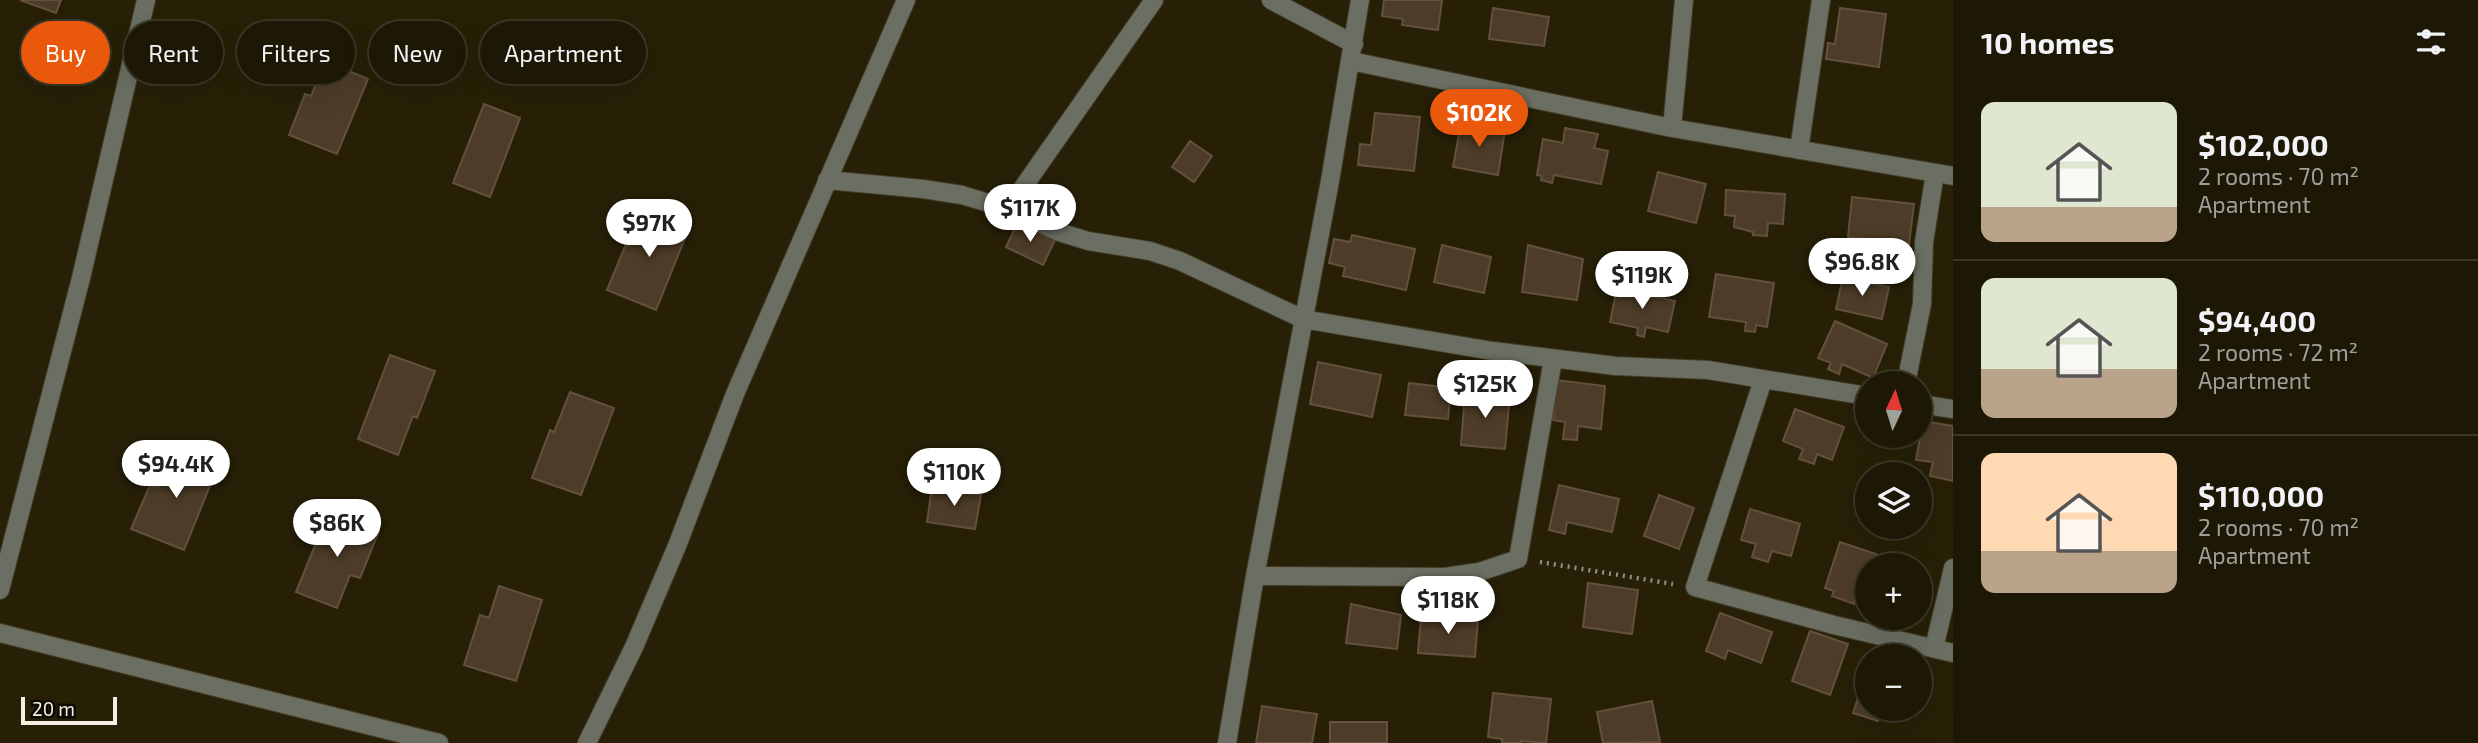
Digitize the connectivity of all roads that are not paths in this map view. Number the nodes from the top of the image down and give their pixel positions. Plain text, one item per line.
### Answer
1 (146, 0) edge
2 (906, 0) edge
3 (1154, 0) edge
4 (1271, 0) edge
5 (1360, 0) edge
6 (1684, 0) edge
7 (1821, 0) edge
8 (1352, 53) junction
9 (1672, 128) junction
10 (1799, 150) junction
11 (1935, 173) junction
12 (1953, 176) edge
13 (827, 180) junction
14 (1009, 209) junction
15 (1303, 319) junction
16 (1553, 359) junction
17 (1908, 371) edge
18 (1763, 380) junction
19 (1855, 394) edge
20 (1932, 406) edge
21 (1953, 410) edge
22 (1953, 568) edge
23 (1255, 576) junction
24 (0, 590) edge
25 (0, 633) edge
26 (1934, 648) junction
27 (1953, 653) edge
28 (439, 743) edge
29 (587, 743) edge
30 (1227, 743) edge

1 - 24 street
2 - 13 street
3 - 14 street
4 - 8 street
5 - 8 street
6 - 9 street
7 - 10 street
8 - 9 street
8 - 15 street
9 - 10 street
10 - 11 street
11 - 12 street
11 - 17 street
13 - 14 street
13 - 29 street
14 - 15 street
15 - 16 street
15 - 23 street
16 - 18 street
16 - 23 street
18 - 19 street
18 - 26 street
20 - 21 street
22 - 26 street
23 - 30 street
25 - 28 street
26 - 27 street

